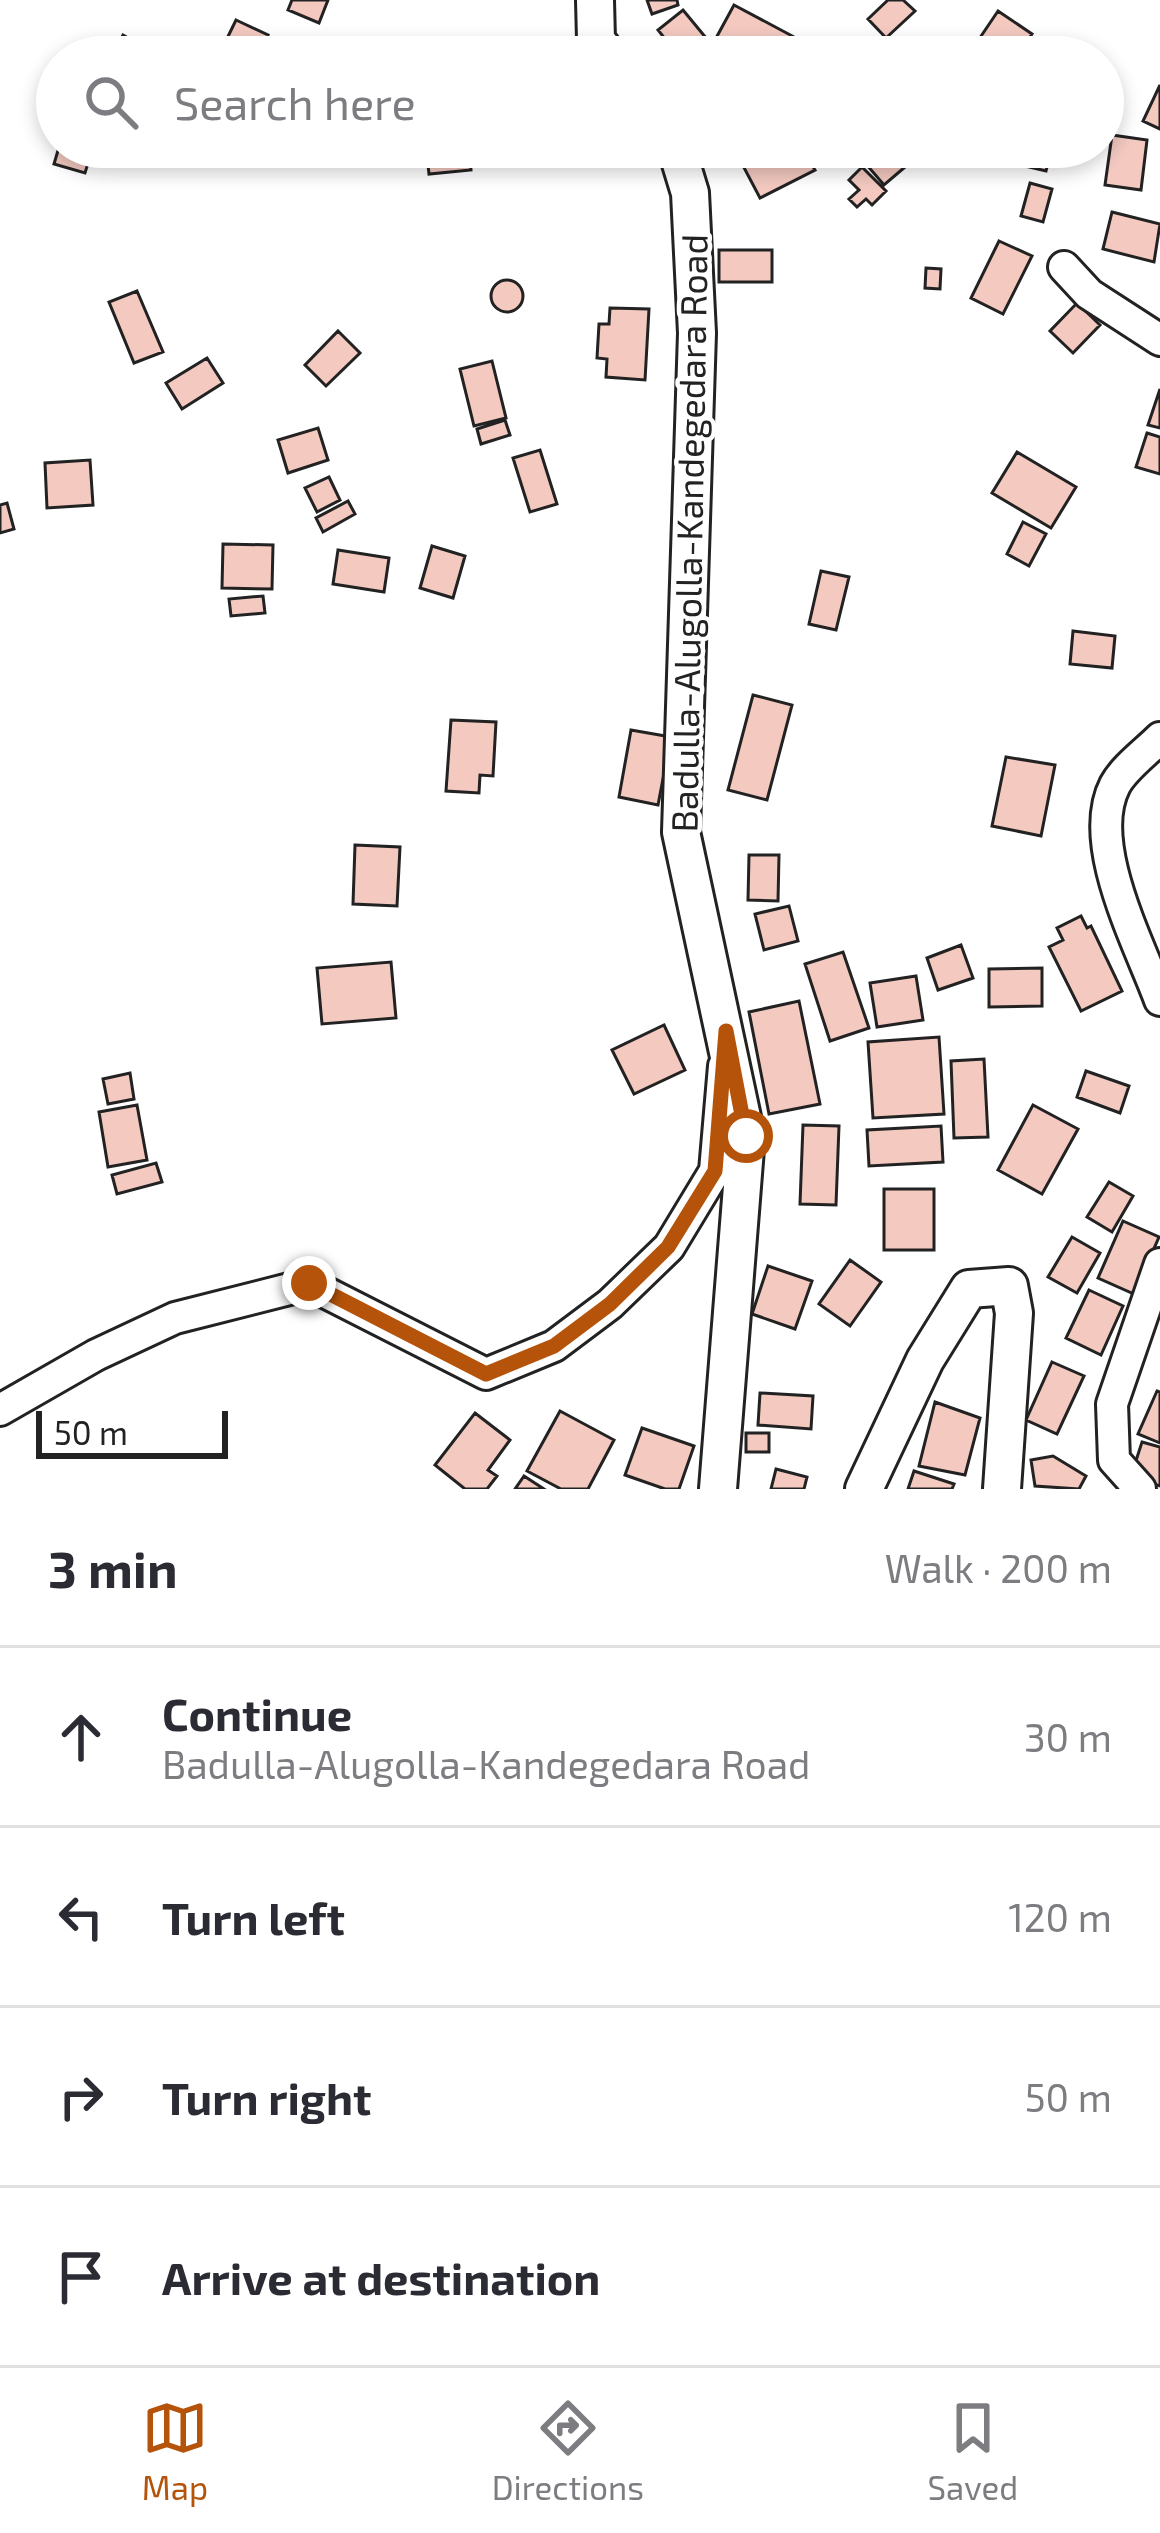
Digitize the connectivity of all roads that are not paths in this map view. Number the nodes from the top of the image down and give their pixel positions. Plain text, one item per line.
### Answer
1 (595, 0) edge
2 (596, 36) edge
3 (682, 168) edge
4 (1064, 267) dead end
5 (1160, 340) edge
6 (1160, 738) edge
7 (1160, 1000) edge
8 (726, 1031) junction
9 (1160, 1264) edge
10 (0, 1410) edge
11 (718, 1489) edge
12 (864, 1489) edge
13 (1002, 1489) edge
14 (1140, 1489) edge

1 - 2 main road
3 - 8 main road, Badulla-Alugolla-Kandegedara Road
4 - 5 street
6 - 7 street
8 - 10 street
8 - 11 main road, Badulla-Alugolla-Kandegedara Road
9 - 14 street
12 - 13 main road

